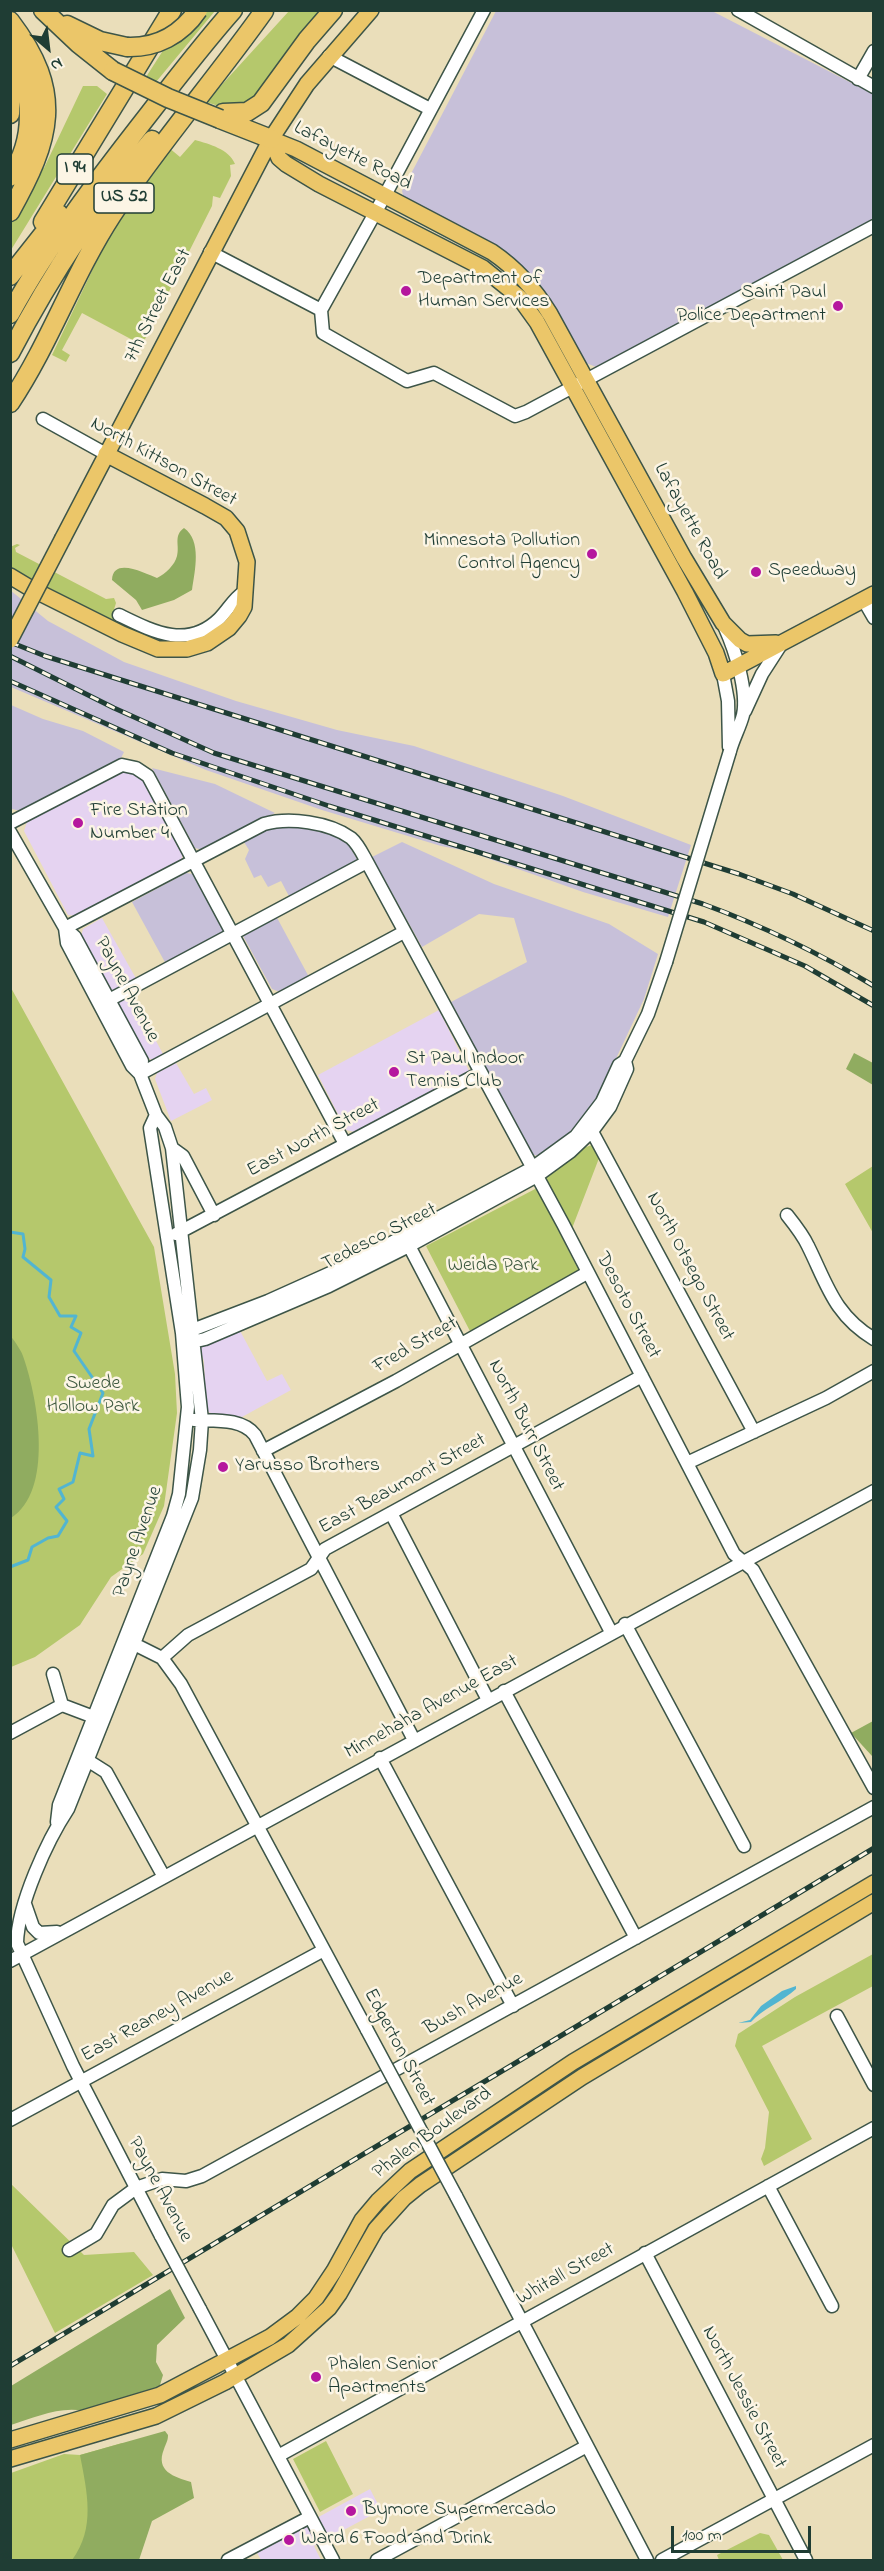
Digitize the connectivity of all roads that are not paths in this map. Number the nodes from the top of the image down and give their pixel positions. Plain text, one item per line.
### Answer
1 (172, 10) edge
2 (198, 10) edge
3 (222, 10) edge
4 (233, 10) edge
5 (333, 10) edge
6 (372, 10) edge
7 (484, 10) edge
8 (738, 10) edge
9 (44, 11) edge
10 (264, 11) edge
11 (757, 15) edge
12 (10, 21) edge
13 (10, 44) edge
14 (873, 51) edge
15 (329, 56) junction
16 (858, 79) junction
17 (10, 81) edge
18 (873, 87) edge
19 (430, 109) junction
20 (10, 114) edge
21 (221, 116) junction
22 (271, 139) junction
23 (10, 177) edge
24 (380, 205) junction
25 (10, 212) edge
26 (873, 226) edge
27 (210, 252) junction
28 (10, 275) edge
29 (321, 310) junction
30 (10, 314) edge
31 (10, 353) edge
32 (586, 379) junction
33 (572, 387) junction
34 (10, 403) edge
35 (43, 419) dead end
36 (105, 454) junction
37 (10, 576) edge
38 (244, 592) junction
39 (868, 597) edge
40 (119, 615) dead end
41 (873, 618) edge
42 (723, 622) junction
43 (10, 640) edge
44 (782, 643) junction
45 (738, 666) junction
46 (723, 674) junction
47 (743, 715) junction
48 (730, 751) junction
49 (10, 823) edge
50 (10, 832) edge
51 (194, 861) junction
52 (367, 861) junction
53 (65, 928) junction
54 (404, 932) junction
55 (233, 933) junction
56 (109, 1000) junction
57 (270, 1004) junction
58 (480, 1073) junction
59 (140, 1074) junction
60 (156, 1115) junction
61 (590, 1127) junction
62 (579, 1139) joint
63 (345, 1144) junction
64 (172, 1148) junction
65 (534, 1172) junction
66 (214, 1215) junction
67 (787, 1215) dead end
68 (181, 1233) junction
69 (165, 1236) junction
70 (407, 1241) junction
71 (587, 1273) junction
72 (188, 1338) junction
73 (873, 1339) edge
74 (460, 1344) junction
75 (873, 1371) edge
76 (642, 1376) junction
77 (187, 1420) junction
78 (202, 1420) junction
79 (754, 1432) junction
80 (513, 1446) junction
81 (263, 1451) junction
82 (687, 1463) junction
83 (873, 1492) edge
84 (390, 1513) junction
85 (318, 1558) junction
86 (743, 1562) junction
87 (625, 1624) junction
88 (611, 1632) junction
89 (130, 1642) junction
90 (162, 1658) junction
91 (53, 1674) dead end
92 (504, 1691) junction
93 (488, 1700) junction
94 (62, 1705) junction
95 (98, 1718) junction
96 (10, 1733) edge
97 (414, 1740) junction
98 (380, 1758) junction
99 (87, 1760) junction
100 (873, 1788) edge
101 (873, 1807) edge
102 (56, 1826) junction
103 (258, 1826) junction
104 (744, 1846) dead end
105 (164, 1877) junction
106 (873, 1883) edge
107 (873, 1902) edge
108 (25, 1904) junction
109 (67, 1930) junction
110 (636, 1938) junction
111 (324, 1950) junction
112 (16, 1958) edge
113 (513, 2006) junction
114 (837, 2016) dead end
115 (80, 2082) junction
116 (873, 2085) edge
117 (10, 2120) edge
118 (873, 2128) edge
119 (768, 2186) junction
120 (136, 2188) junction
121 (69, 2250) dead end
122 (645, 2253) junction
123 (832, 2306) dead end
124 (522, 2321) junction
125 (227, 2361) junction
126 (235, 2376) junction
127 (10, 2440) edge
128 (873, 2445) edge
129 (586, 2446) junction
130 (278, 2456) junction
131 (10, 2459) edge
132 (774, 2499) junction
133 (310, 2517) junction
134 (228, 2560) edge
135 (333, 2560) edge
136 (377, 2560) edge
137 (647, 2560) edge
138 (662, 2560) edge
139 (806, 2560) edge

1 - 28 highway, I 94
2 - 9 highway, bridge
3 - 28 highway
4 - 30 highway
5 - 21 highway
6 - 15 main road, 7th Street East
7 - 19 street
8 - 11 street
9 - 21 highway, bridge
10 - 31 highway, I 94
10 - 34 highway, US 52
11 - 16 street
12 - 25 highway
13 - 23 highway
14 - 16 street
15 - 19 street
15 - 22 main road, 7th Street East
16 - 18 street
17 - 20 highway
19 - 24 street
21 - 22 highway
22 - 24 main road, Lafayette Road
22 - 27 main road, 7th Street East
24 - 29 street
24 - 32 main road, Lafayette Road
24 - 33 main road, Lafayette Road
26 - 32 street
27 - 29 street
27 - 36 main road, 7th Street East
29 - 33 street
32 - 33 street
32 - 42 main road, Lafayette Road
33 - 46 main road, Lafayette Road
35 - 36 street, North Kittson Street
36 - 38 main road, North Kittson Street
36 - 43 main road, 7th Street East, bridge
37 - 38 main road, North Kittson Street
38 - 40 street
39 - 41 street
39 - 44 main road
42 - 44 main road
42 - 45 street, Lafayette Road
44 - 45 main road
44 - 47 street
45 - 46 main road
45 - 47 street, Lafayette Road
46 - 48 street, Lafayette Road
47 - 48 street, Lafayette Road
48 - 61 street, Lafayette Road, bridge
49 - 51 street
50 - 53 street, Payne Avenue
51 - 52 street, Desoto Street
51 - 53 street
51 - 55 street
52 - 54 street, Desoto Street
52 - 55 street
53 - 56 street, Payne Avenue
53 - 59 street, Payne Avenue
54 - 57 street
54 - 58 street, Desoto Street
55 - 56 street
55 - 57 street
56 - 59 street, Payne Avenue
57 - 59 street
57 - 63 street
58 - 63 street, East North Street
58 - 65 street, Desoto Street
59 - 60 street, Payne Avenue
60 - 64 street, Payne Avenue
60 - 69 street, Payne Avenue
61 - 62 street, Lafayette Road
61 - 79 street, North Otsego Street
62 - 65 street, Tedesco Street
63 - 66 street, East North Street
64 - 66 street, Payne Avenue
64 - 68 street, Payne Avenue
65 - 70 street, Tedesco Street
65 - 71 street, Desoto Street
66 - 68 street, East North Street
67 - 73 street
68 - 69 street, East North Street
68 - 72 street, Payne Avenue
69 - 72 street, Payne Avenue
70 - 72 street, Tedesco Street
70 - 74 street, North Burr Street
71 - 74 street, Fred Street
71 - 76 street, Desoto Street
72 - 77 street, Payne Avenue
72 - 78 street, Payne Avenue
74 - 80 street, North Burr Street
74 - 81 street, Fred Street
75 - 79 street
76 - 80 street, East Beaumont Street
76 - 82 street, Desoto Street
77 - 78 street
77 - 89 street, Payne Avenue
78 - 81 street
78 - 89 street, Payne Avenue
79 - 82 street
80 - 84 street, East Beaumont Street
80 - 88 street, North Burr Street
81 - 85 street
82 - 86 street, Desoto Street
83 - 86 street, Minnehaha Avenue East
84 - 85 street, East Beaumont Street
84 - 93 street
85 - 90 street, East Beaumont Street
85 - 97 street
86 - 87 street, Minnehaha Avenue East
86 - 100 street, Desoto Street
87 - 88 street, Minnehaha Avenue East
87 - 104 street
88 - 92 street, Minnehaha Avenue East
89 - 90 street, Edgerton Street
89 - 95 street, Payne Avenue
90 - 103 street, Edgerton Street
91 - 94 street
92 - 93 street, Minnehaha Avenue East
92 - 110 street
93 - 97 street, Minnehaha Avenue East
94 - 95 street
94 - 96 street
95 - 99 street, Payne Avenue
95 - 102 street, Payne Avenue
97 - 98 street, Minnehaha Avenue East
98 - 103 street, Minnehaha Avenue East
98 - 113 street
99 - 102 street, Payne Avenue
99 - 105 street
101 - 110 street, Bush Avenue
102 - 108 street, Payne Avenue
103 - 105 street, Minnehaha Avenue East
103 - 111 street, Edgerton Street
105 - 109 street, Minnehaha Avenue East
106 - 125 main road, Phalen Boulevard
107 - 126 main road, Phalen Boulevard
108 - 109 street
108 - 112 street, Payne Avenue
109 - 112 street, Minnehaha Avenue East
110 - 113 street, Bush Avenue
111 - 115 street, East Reaney Avenue
111 - 124 street, Edgerton Street, bridge
112 - 115 street, Payne Avenue
113 - 120 street, Bush Avenue
114 - 116 street
115 - 117 street, East Reaney Avenue
115 - 120 street, Payne Avenue
118 - 119 street, Whitall Street
119 - 122 street, Whitall Street
119 - 123 street
120 - 121 street, Bush Avenue
120 - 125 street, Payne Avenue, bridge
122 - 124 street, Whitall Street
122 - 132 street, North Jessie Street
124 - 129 street, Edgerton Street
124 - 130 street, Whitall Street
125 - 126 street, Payne Avenue
125 - 127 main road, Phalen Boulevard
126 - 130 street, Payne Avenue
126 - 131 main road, Phalen Boulevard
128 - 132 street
129 - 136 street
129 - 137 street, Edgerton Street
130 - 133 street, Payne Avenue
132 - 138 street
132 - 139 street, North Jessie Street
133 - 134 street
133 - 135 street, Payne Avenue

